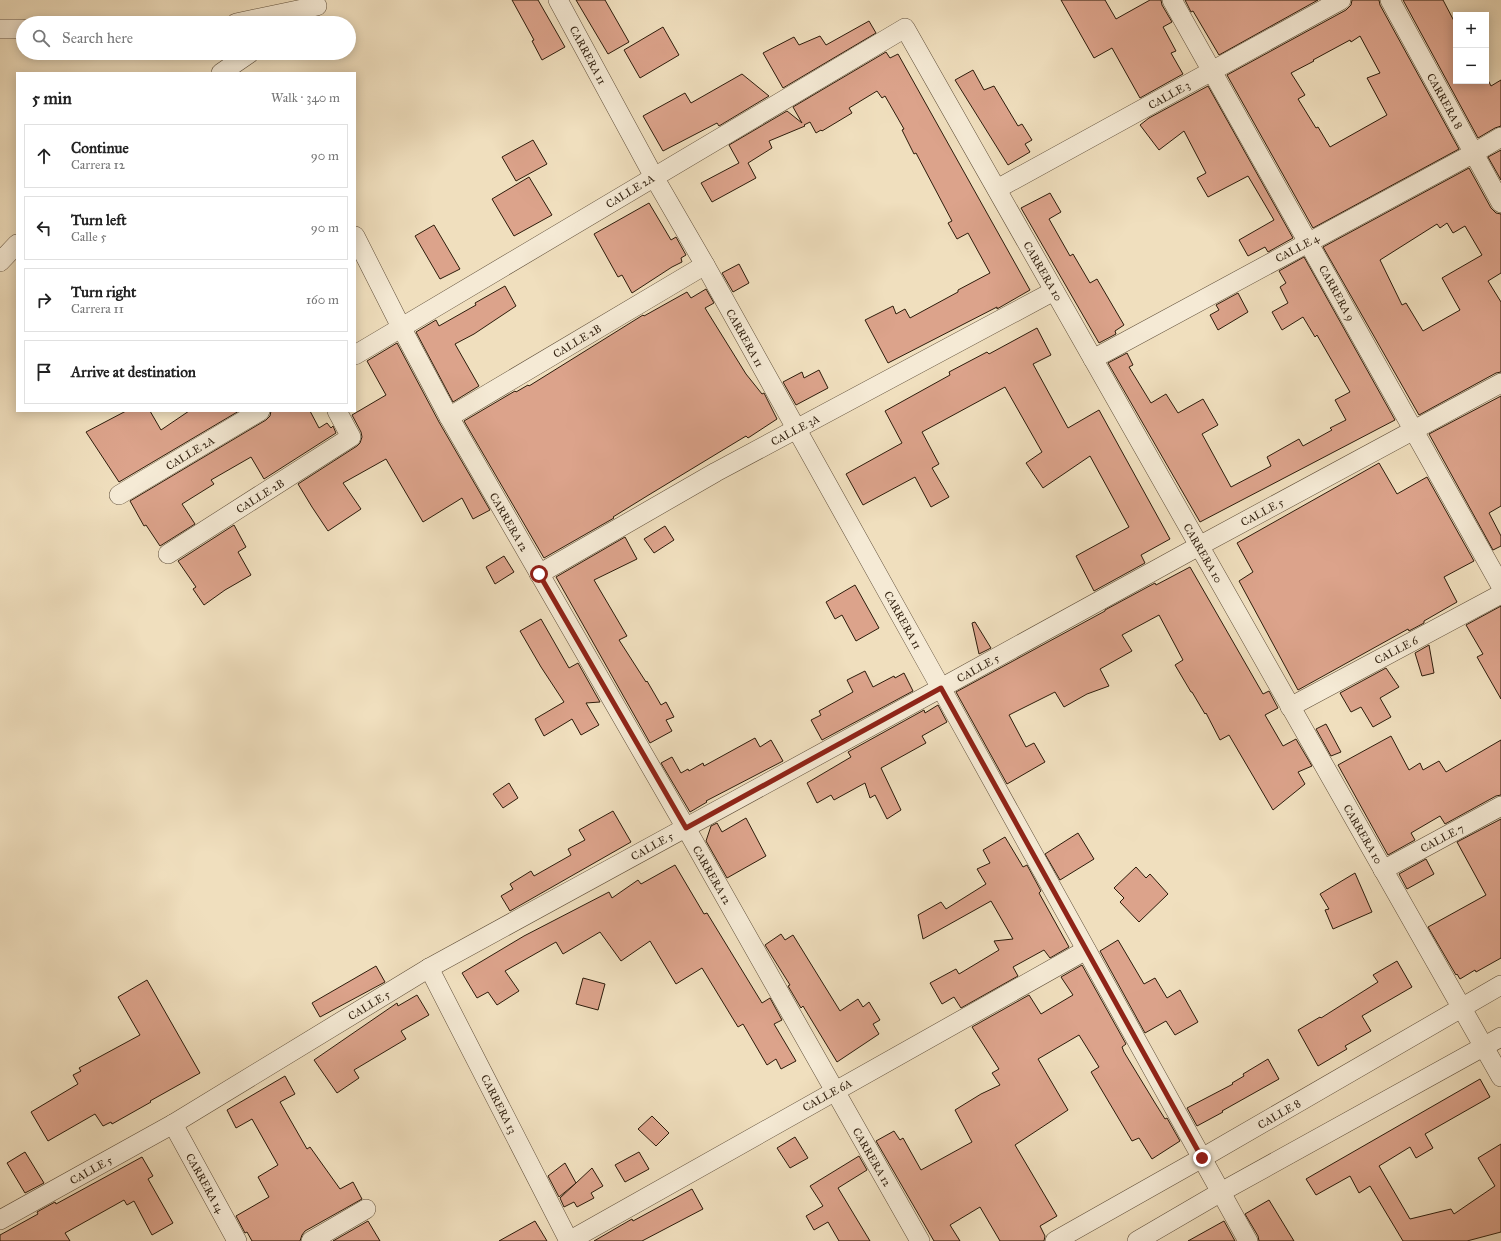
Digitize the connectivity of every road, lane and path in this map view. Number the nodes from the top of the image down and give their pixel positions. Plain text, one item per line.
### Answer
1 (558, 0) edge
2 (1172, 0) edge
3 (1341, 0) edge
4 (1390, 0) edge
5 (323, 3) edge
6 (266, 16) edge
7 (303, 16) edge
8 (905, 28) joint
9 (0, 29) edge
10 (16, 29) edge
11 (240, 60) edge
12 (1212, 71) junction
13 (222, 72) edge
14 (1501, 137) edge
15 (1474, 153) junction
16 (654, 177) junction
17 (997, 190) junction
18 (1501, 203) edge
19 (356, 238) edge
20 (1308, 242) junction
21 (16, 245) edge
22 (0, 262) edge
23 (705, 265) junction
24 (1054, 291) junction
25 (401, 328) junction
26 (356, 354) edge
27 (1093, 359) junction
28 (1501, 383) edge
29 (258, 412) edge
30 (338, 412) edge
31 (449, 417) junction
32 (796, 429) junction
33 (1413, 430) junction
34 (119, 495) dead end
35 (1199, 546) junction
36 (168, 554) dead end
37 (539, 574) junction
38 (1501, 586) edge
39 (1501, 594) edge
40 (941, 688) junction
41 (1290, 707) junction
42 (1501, 806) edge
43 (686, 828) junction
44 (1383, 870) junction
45 (1086, 950) junction
46 (429, 968) junction
47 (1501, 985) edge
48 (1461, 1007) junction
49 (1501, 1037) edge
50 (1484, 1046) junction
51 (1501, 1077) edge
52 (835, 1091) junction
53 (173, 1124) junction
54 (1202, 1158) junction
55 (1221, 1192) junction
56 (366, 1209) dead end
57 (0, 1220) edge
58 (237, 1241) edge
59 (311, 1241) edge
60 (569, 1241) edge
61 (920, 1241) edge
62 (1055, 1241) edge
63 (1137, 1241) edge
64 (1248, 1241) edge

1 - 16 street, CARRERA 11
2 - 12 street, CARRERA 9
3 - 12 street, CALLE 3
4 - 15 street, CARRERA 8
5 - 6 street
5 - 7 street
8 - 16 street, CALLE 2A
8 - 17 street, CARRERA 10
9 - 10 street
11 - 13 street
12 - 17 street, CALLE 3
12 - 20 street, CARRERA 9
14 - 15 street, CALLE 4
15 - 18 street, CARRERA 8
15 - 20 street, CALLE 4
16 - 23 street, CARRERA 11
16 - 25 street, CALLE 2A
17 - 24 street, CARRERA 10
19 - 25 street, CARRERA 12
20 - 27 street, CALLE 4
20 - 33 street, CARRERA 9
21 - 22 street
23 - 31 street, CALLE 2B
23 - 32 street, CARRERA 11
24 - 27 street, CARRERA 10
24 - 32 street, CALLE 3A
25 - 26 street, CALLE 2A
25 - 31 street, CARRERA 12
27 - 35 street, CARRERA 10
28 - 33 street, CALLE 5
29 - 34 street, CALLE 2A
30 - 36 street, CALLE 2B
31 - 37 street, CARRERA 12
32 - 37 street, CALLE 3A
32 - 40 street, CARRERA 11
33 - 35 street, CALLE 5
33 - 38 street, CARRERA 9
35 - 40 street, CALLE 5
35 - 41 street, CARRERA 10
37 - 43 street, CARRERA 12
39 - 41 street, CALLE 6
40 - 43 street, CALLE 5
40 - 45 street, CARRERA 11
41 - 44 street, CARRERA 10
42 - 44 street, CALLE 7
43 - 46 street, CALLE 5
43 - 52 street, CARRERA 12
44 - 48 street, CARRERA 10
45 - 52 street, CALLE 6A
45 - 54 street, CARRERA 11
46 - 53 street, CALLE 5
46 - 60 street, CARRERA 13
47 - 48 street, CALLE 8
48 - 50 street, CARRERA 10
48 - 54 street, CALLE 8
49 - 50 street
50 - 51 street, CARRERA 10
50 - 55 street
52 - 60 street, CALLE 6A
52 - 61 street, CARRERA 12
53 - 57 street, CALLE 5
53 - 58 street, CARRERA 14
54 - 55 street, CARRERA 11
54 - 62 street, CALLE 8
55 - 63 street
55 - 64 street, CARRERA 11
56 - 59 street

